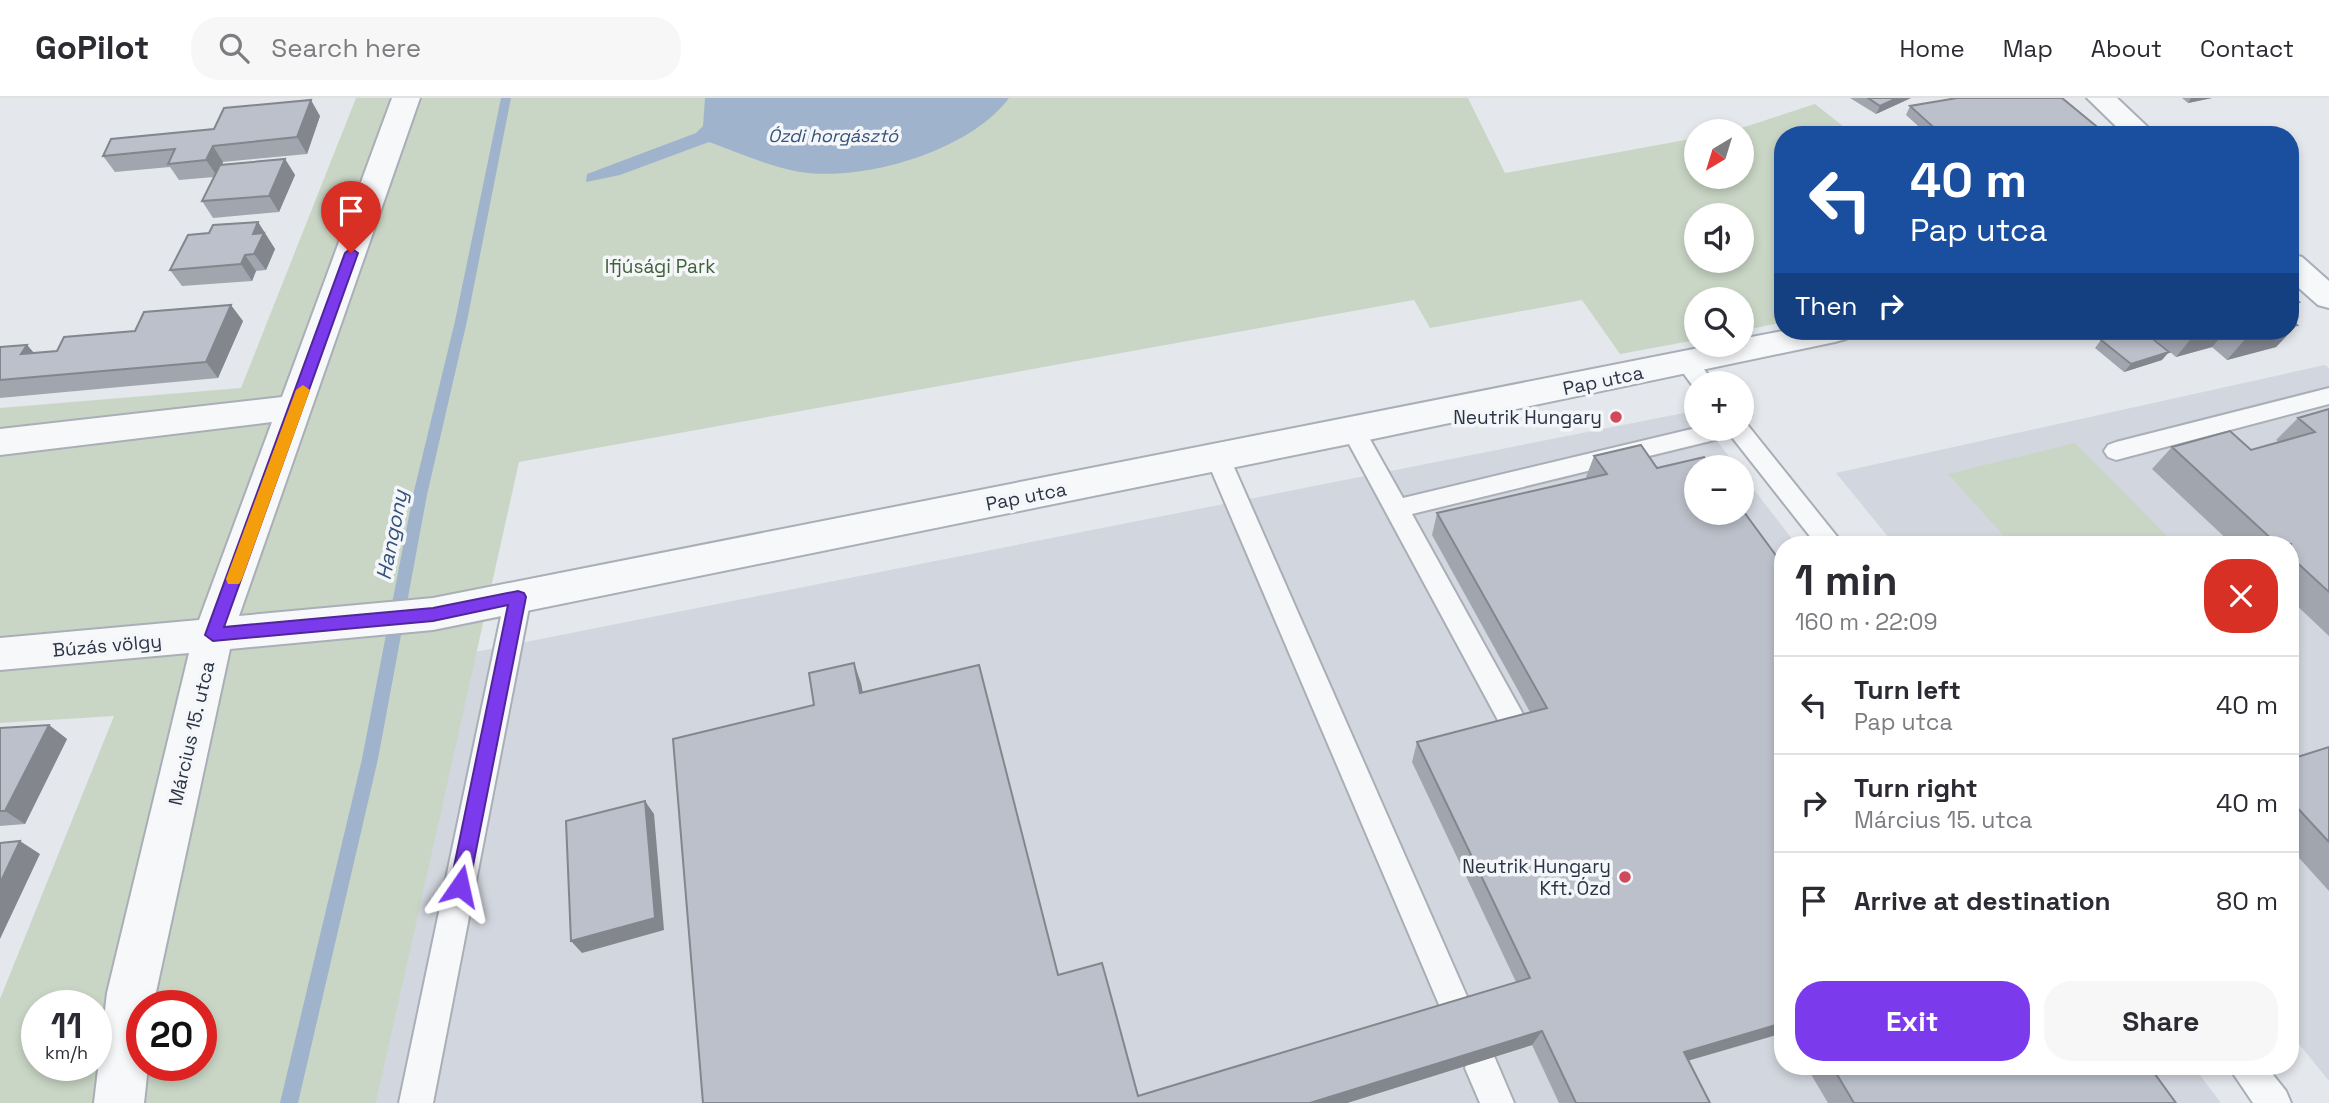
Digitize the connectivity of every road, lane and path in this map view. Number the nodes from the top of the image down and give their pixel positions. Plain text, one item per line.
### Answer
1 (406, 98) edge
2 (2101, 98) edge
3 (2132, 126) edge
4 (2299, 271) edge
5 (2329, 298) edge
6 (1805, 340) edge
7 (1702, 371) edge
8 (1684, 375) edge
9 (2329, 396) edge
10 (297, 407) junction
11 (1354, 431) junction
12 (1684, 439) edge
13 (1748, 441) edge
14 (0, 442) edge
15 (2116, 451) dead end
16 (1218, 458) junction
17 (1396, 509) junction
18 (1824, 536) edge
19 (518, 597) junction
20 (213, 635) junction
21 (0, 654) edge
22 (1510, 716) edge
23 (1454, 1003) edge
24 (1482, 1068) edge
25 (2252, 1075) edge
26 (119, 1103) edge
27 (416, 1103) edge
28 (1497, 1103) edge
29 (2274, 1103) edge

1 - 10 street, Március 15. utca
2 - 3 street
4 - 5 street
6 - 7 street, Pap utca
8 - 11 street, Pap utca
9 - 15 lane
10 - 14 street
10 - 20 street, Március 15. utca
11 - 16 street, Pap utca
11 - 17 lane
12 - 17 lane
13 - 18 lane
16 - 19 street, Pap utca
16 - 23 lane
17 - 22 lane
19 - 20 street, Pap utca
19 - 27 lane
20 - 21 street, Búzás völgy
20 - 26 street, Március 15. utca
24 - 28 lane
25 - 29 lane

